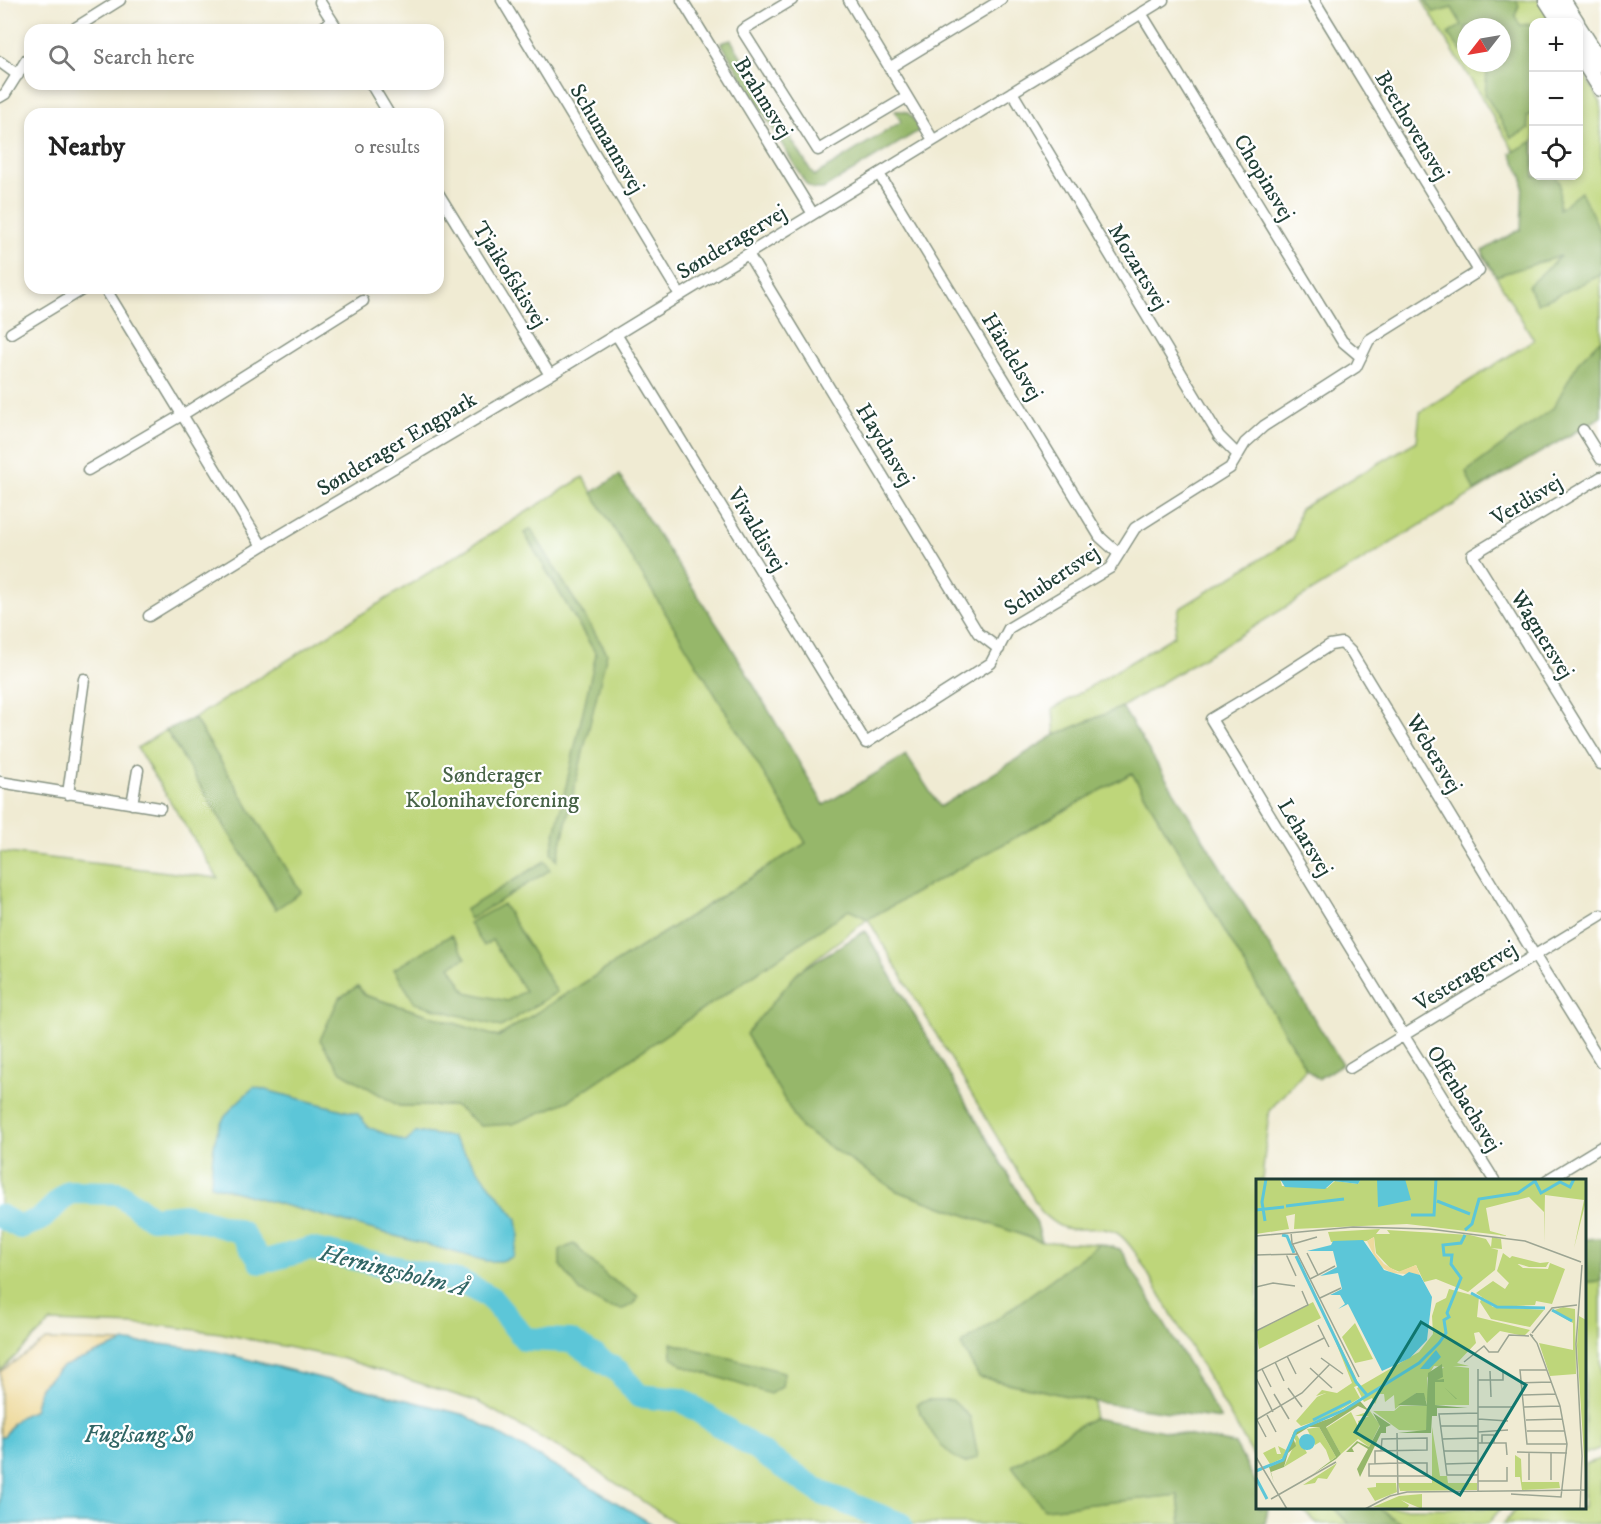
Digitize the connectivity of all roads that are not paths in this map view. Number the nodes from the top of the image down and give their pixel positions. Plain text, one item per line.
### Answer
1 (120, 0) edge
2 (502, 0) edge
3 (682, 0) edge
4 (792, 0) edge
5 (849, 0) edge
6 (1001, 0) edge
7 (1163, 0) edge
8 (1314, 0) edge
9 (1547, 0) edge
10 (1562, 0) edge
11 (320, 2) dead end
12 (1141, 13) junction
13 (1558, 18) edge
14 (1573, 18) edge
15 (82, 24) edge
16 (334, 24) edge
17 (1583, 35) edge
18 (1583, 60) edge
19 (0, 62) edge
20 (1601, 63) edge
21 (24, 64) edge
22 (889, 68) junction
23 (18, 75) junction
24 (1601, 88) edge
25 (375, 90) edge
26 (1012, 92) junction
27 (0, 97) edge
28 (907, 97) junction
29 (385, 108) edge
30 (933, 140) junction
31 (879, 174) junction
32 (444, 203) edge
33 (813, 214) junction
34 (748, 254) junction
35 (1479, 271) joint
36 (76, 294) edge
37 (109, 294) edge
38 (680, 295) junction
39 (363, 301) dead end
40 (10, 333) dead end
41 (616, 334) junction
42 (1361, 357) junction
43 (550, 375) junction
44 (182, 415) junction
45 (1583, 430) dead end
46 (1238, 455) junction
47 (1601, 459) edge
48 (88, 470) dead end
49 (1601, 477) edge
50 (262, 546) junction
51 (1119, 554) junction
52 (1472, 555) joint
53 (149, 616) dead end
54 (999, 649) junction
55 (84, 679) dead end
56 (1271, 683) joint
57 (866, 743) joint
58 (1601, 764) edge
59 (138, 770) dead end
60 (0, 782) edge
61 (68, 794) junction
62 (132, 804) junction
63 (160, 808) dead end
64 (1601, 915) edge
65 (1535, 956) junction
66 (1404, 1036) junction
67 (1601, 1062) edge
68 (1350, 1068) dead end
69 (1601, 1147) edge
70 (1493, 1179) edge
71 (1549, 1179) edge

1 - 15 street
2 - 38 street, Schumannsvej
3 - 33 street, Brahmsvej
4 - 28 street
5 - 22 street
6 - 22 street
7 - 12 street, Sønderagervej
8 - 35 street, Beethovensvej
9 - 13 street
10 - 14 street
11 - 16 street
12 - 26 street, Sønderagervej
12 - 42 street, Chopinsvej
17 - 20 street
18 - 24 street
19 - 23 street
21 - 23 street
22 - 28 street
23 - 27 street
25 - 29 street
26 - 30 street, Sønderagervej
26 - 46 street, Mozartsvej
28 - 30 street
30 - 31 street, Sønderagervej
31 - 33 street, Sønderagervej
31 - 51 street, Händelsvej
32 - 43 street, Tjaikofskisvej
33 - 34 street, Sønderagervej
34 - 38 street, Sønderagervej
34 - 54 street, Haydnsvej
35 - 42 street, Schubertsvej
36 - 40 street
37 - 44 street
38 - 41 street, Sønderagervej
39 - 44 street
41 - 43 street, Sønderagervej
41 - 57 street, Vivaldisvej
42 - 46 street, Schubertsvej
43 - 50 street, Sønderager Engpark
44 - 48 street
44 - 50 street
45 - 47 street
46 - 51 street, Schubertsvej
49 - 52 street, Verdisvej
50 - 53 street, Sønderager Engpark
51 - 54 street, Schubertsvej
52 - 58 street, Wagnersvej
54 - 57 street, Schubertsvej
55 - 61 street
56 - 65 street, Webersvej
56 - 66 street, Leharsvej
59 - 62 street
60 - 61 street
61 - 62 street
62 - 63 street
64 - 65 street, Vesteragervej
65 - 66 street, Vesteragervej
65 - 67 street
66 - 68 street, Vesteragervej
66 - 70 street, Offenbachsvej
69 - 71 street

